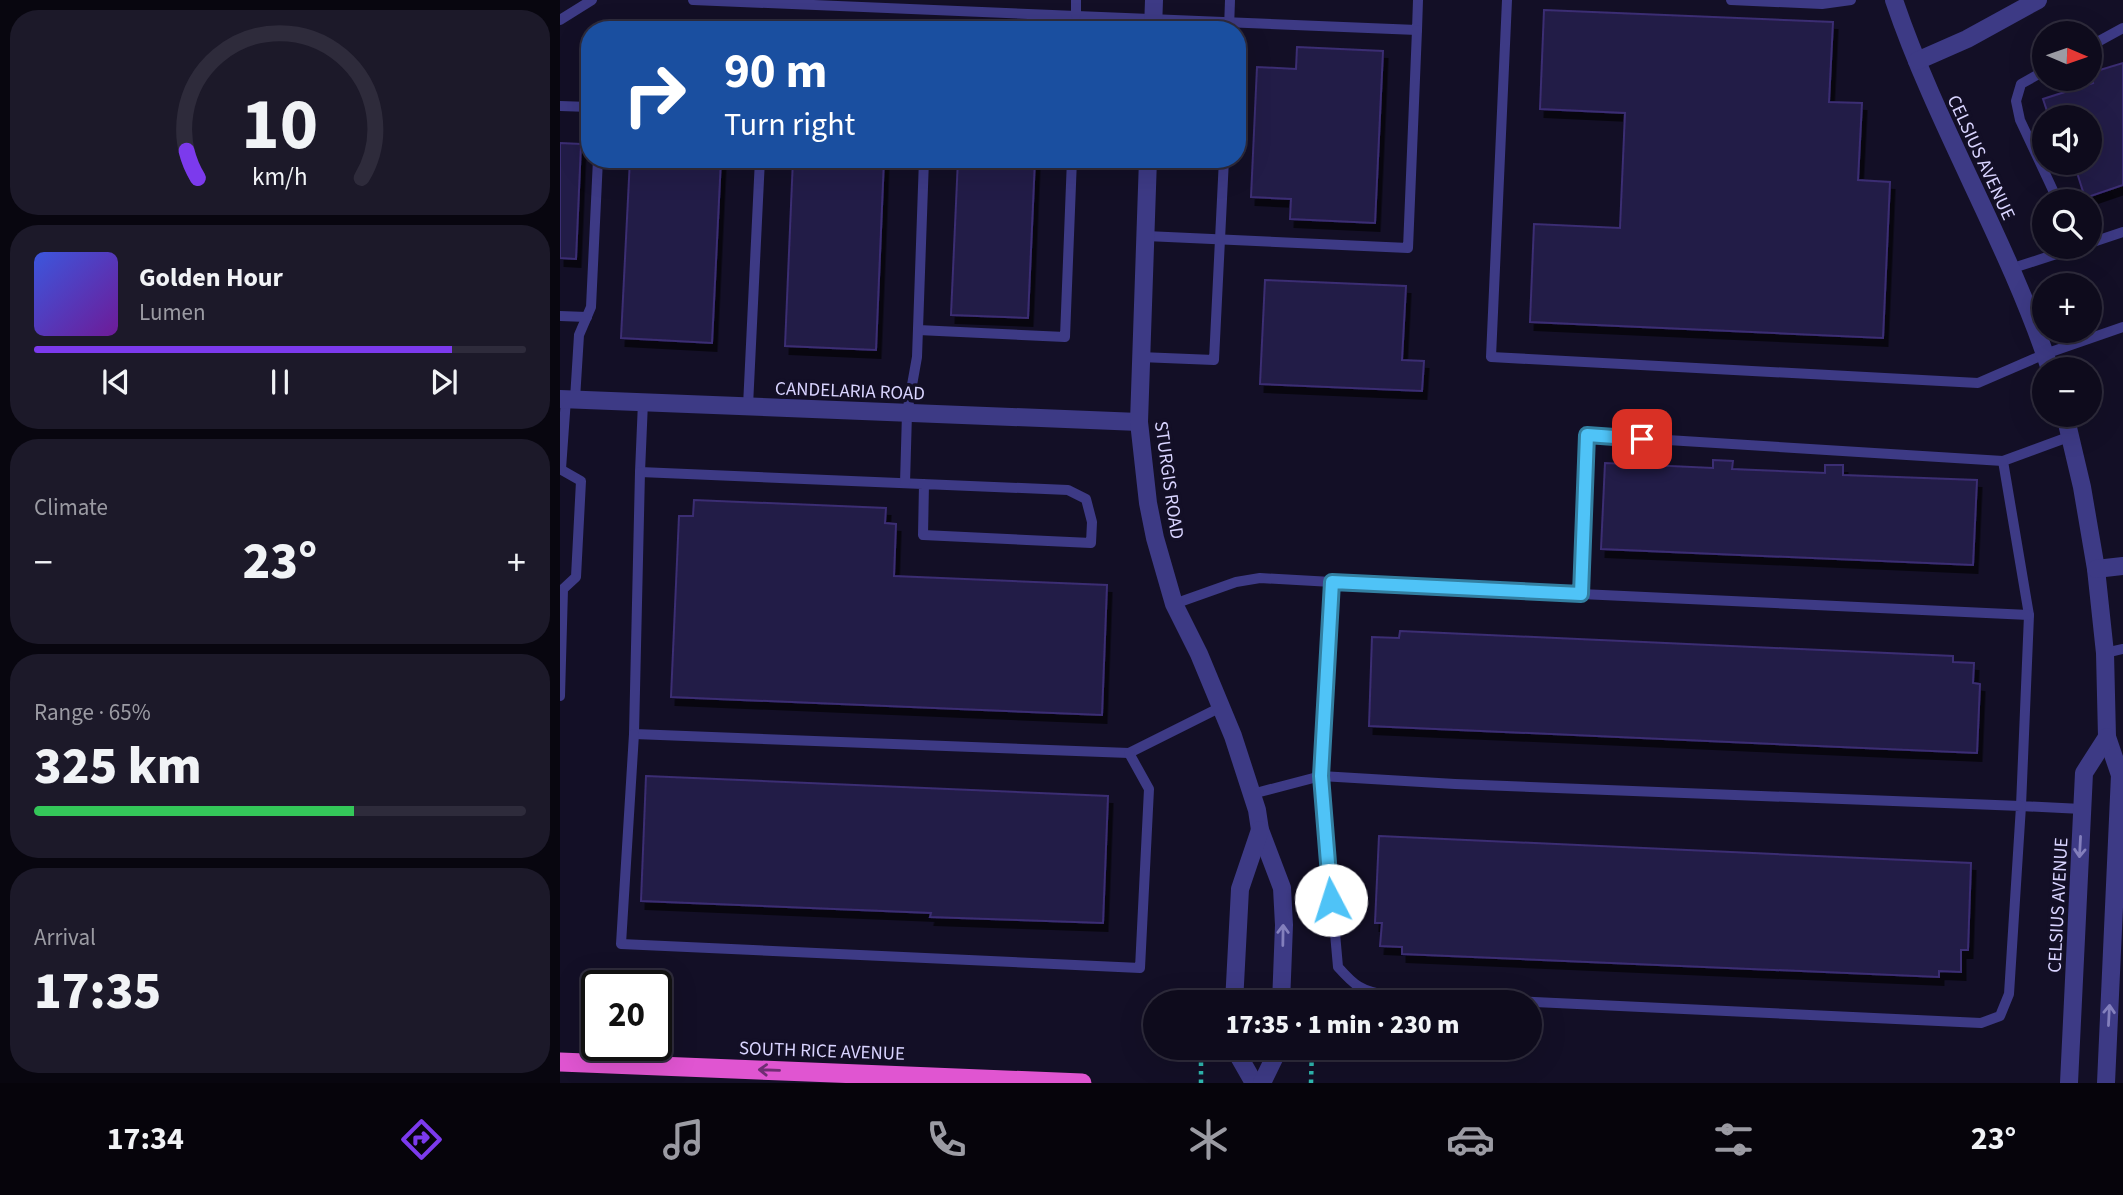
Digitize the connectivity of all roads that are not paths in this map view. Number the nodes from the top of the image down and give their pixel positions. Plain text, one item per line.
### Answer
1 (592, 0) edge
2 (693, 0) edge
3 (1076, 0) edge
4 (1154, 0) edge
5 (1230, 0) edge
6 (1418, 0) edge
7 (1507, 0) edge
8 (1731, 0) edge
9 (1850, 0) edge
10 (1894, 0) edge
11 (2038, 0) edge
12 (1076, 15) junction
13 (560, 20) edge
14 (1122, 21) edge
15 (1153, 21) edge
16 (1229, 21) edge
17 (1246, 27) edge
18 (2123, 28) edge
19 (1417, 30) junction
20 (2102, 39) edge
21 (1917, 61) junction
22 (2032, 78) edge
23 (560, 106) edge
24 (581, 107) edge
25 (598, 168) edge
26 (760, 168) edge
27 (924, 168) edge
28 (1072, 168) edge
29 (1148, 168) edge
30 (1223, 168) edge
31 (2052, 189) edge
32 (2123, 233) edge
33 (1146, 236) junction
34 (1220, 238) junction
35 (2102, 239) edge
36 (2041, 259) edge
37 (2010, 269) junction
38 (562, 316) edge
39 (587, 317) junction
40 (2123, 327) edge
41 (918, 330) junction
42 (579, 335) junction
43 (1140, 357) junction
44 (2045, 357) edge
45 (2056, 357) edge
46 (2032, 366) edge
47 (567, 399) edge
48 (643, 402) junction
49 (748, 406) junction
50 (907, 413) junction
51 (1139, 422) junction
52 (2068, 427) edge
53 (2071, 436) junction
54 (2003, 461) junction
55 (560, 469) edge
56 (640, 472) junction
57 (905, 483) junction
58 (924, 484) junction
59 (2123, 566) edge
60 (2096, 569) junction
61 (1332, 582) junction
62 (562, 589) edge
63 (1581, 594) junction
64 (1174, 604) junction
65 (2029, 615) junction
66 (2114, 651) edge
67 (560, 696) edge
68 (1222, 707) junction
69 (634, 734) junction
70 (2107, 737) junction
71 (1129, 753) junction
72 (1321, 776) junction
73 (1252, 794) junction
74 (2021, 806) junction
75 (2082, 809) junction
76 (1260, 830) junction
77 (1235, 990) edge
78 (1282, 990) edge
79 (1241, 1060) edge
80 (1273, 1060) edge
81 (560, 1062) edge
82 (1082, 1083) edge
83 (1254, 1083) edge
84 (1262, 1083) edge
85 (2070, 1083) edge
86 (2106, 1083) edge

1 - 13 lane
2 - 12 lane
3 - 12 lane
4 - 15 street
5 - 16 lane
6 - 19 lane
7 - 46 lane
8 - 9 lane
10 - 21 street, CELSIUS AVENUE
11 - 21 street
12 - 14 lane
17 - 19 lane
18 - 20 lane
19 - 34 lane
21 - 37 street, CELSIUS AVENUE
22 - 31 lane
23 - 24 lane
25 - 39 lane
26 - 49 lane
27 - 41 lane
28 - 41 lane
29 - 33 street, STURGIS ROAD
30 - 34 lane
32 - 35 lane
33 - 34 lane
33 - 43 street, STURGIS ROAD
34 - 43 lane
36 - 37 lane
37 - 44 street, CELSIUS AVENUE
38 - 39 lane
38 - 42 lane
39 - 42 lane
40 - 45 lane
41 - 50 lane
42 - 47 lane
43 - 51 street, STURGIS ROAD
47 - 48 street, CANDELARIA ROAD
47 - 55 lane
48 - 49 street, CANDELARIA ROAD
48 - 56 lane
49 - 50 street, CANDELARIA ROAD
50 - 51 street, CANDELARIA ROAD
50 - 57 lane
51 - 64 street, STURGIS ROAD
52 - 53 street
53 - 54 lane
53 - 60 street
54 - 63 lane
54 - 65 lane
55 - 62 lane
56 - 57 lane
56 - 69 lane
57 - 58 lane
58 - 58 lane
59 - 60 street
60 - 66 street
61 - 63 lane
61 - 64 lane
61 - 72 lane
62 - 67 lane
63 - 65 lane
64 - 68 street, STURGIS ROAD
65 - 74 lane
66 - 70 street
68 - 71 lane
68 - 73 street, STURGIS ROAD
69 - 71 lane
69 - 71 lane
70 - 75 street, CELSIUS AVENUE
86 -> 70 street
72 - 73 lane
72 - 74 lane
72 - 74 lane
73 - 76 street, STURGIS ROAD
74 - 75 lane
75 -> 85 street, CELSIUS AVENUE
76 - 77 street
78 -> 76 street, STURGIS ROAD
79 - 83 street
80 - 84 street
82 -> 81 highway, SOUTH RICE AVENUE

